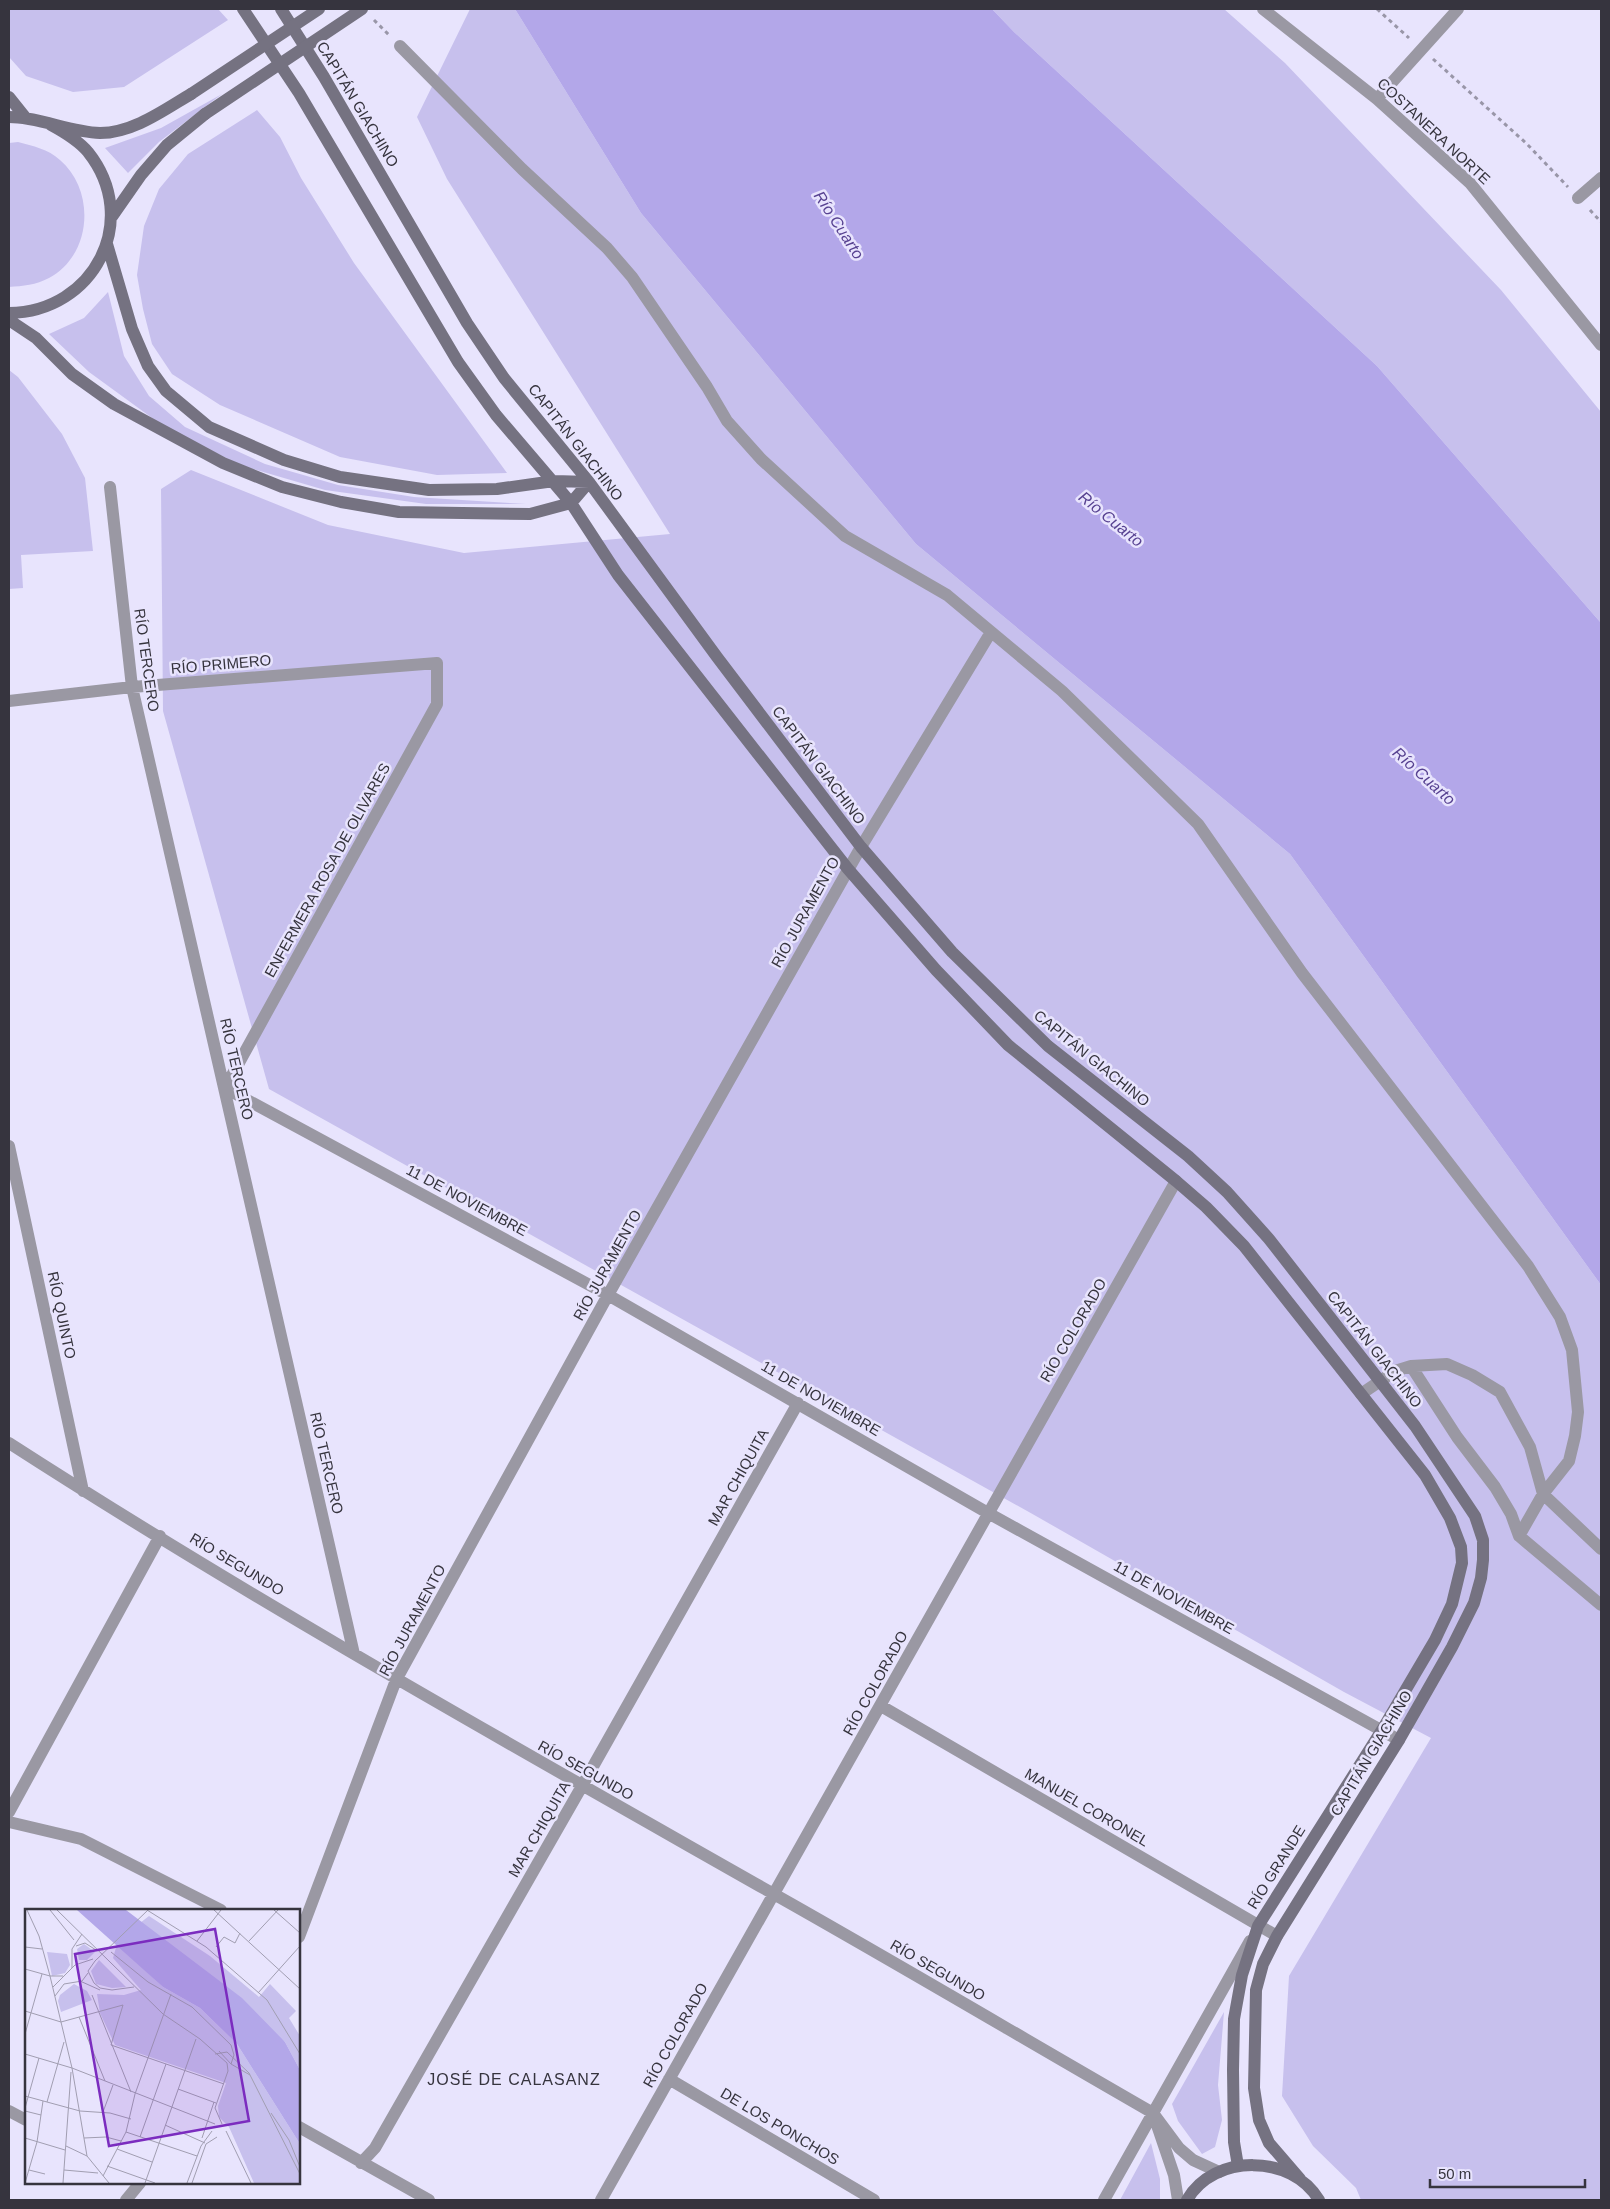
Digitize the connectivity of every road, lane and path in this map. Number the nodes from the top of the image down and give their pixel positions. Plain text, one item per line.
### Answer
1 (244, 9) edge
2 (281, 9) edge
3 (319, 9) edge
4 (1263, 9) edge
5 (1377, 9) edge
6 (1458, 9) edge
7 (365, 12) edge
8 (400, 46) joint
9 (1422, 50) junction
10 (9, 97) edge
11 (1377, 99) junction
12 (9, 117) edge
13 (25, 117) junction
14 (51, 125) junction
15 (1601, 178) edge
16 (1578, 198) junction
17 (111, 218) junction
18 (1601, 222) edge
19 (107, 244) junction
20 (9, 313) edge
21 (9, 320) edge
22 (1601, 345) edge
23 (554, 481) junction
24 (589, 482) junction
25 (110, 486) dead end
26 (571, 503) junction
27 (991, 632) junction
28 (437, 663) joint
29 (132, 687) junction
30 (9, 701) edge
31 (861, 847) junction
32 (848, 869) junction
33 (225, 1088) junction
34 (9, 1146) edge
35 (1176, 1181) junction
36 (608, 1295) junction
37 (1411, 1366) junction
38 (1378, 1381) junction
39 (1361, 1394) junction
40 (798, 1403) junction
41 (9, 1443) edge
42 (83, 1491) junction
43 (1543, 1494) junction
44 (988, 1513) junction
45 (160, 1536) junction
46 (1519, 1536) junction
47 (1601, 1549) edge
48 (1601, 1605) edge
49 (354, 1654) junction
50 (396, 1680) junction
51 (881, 1706) junction
52 (1382, 1730) junction
53 (1399, 1740) junction
54 (582, 1786) junction
55 (9, 1812) edge
56 (9, 1822) edge
57 (773, 1894) junction
58 (219, 1909) edge
59 (1258, 1926) junction
60 (300, 1934) edge
61 (1277, 1936) junction
62 (669, 2079) junction
63 (9, 2111) edge
64 (1154, 2113) junction
65 (25, 2119) edge
66 (300, 2128) edge
67 (361, 2164) junction
68 (1238, 2166) junction
69 (1219, 2172) junction
70 (1300, 2179) junction
71 (139, 2184) edge
72 (126, 2200) edge
73 (429, 2200) edge
74 (601, 2200) edge
75 (874, 2200) edge
76 (1104, 2200) edge
77 (1178, 2200) edge
78 (1187, 2200) edge
79 (1319, 2200) edge

1 - 23 main road
2 - 24 main road, CAPITÁN GIACHINO
3 - 14 main road, bridge
4 - 11 street, COSTANERA NORTE
5 - 9 path
6 - 9 street
7 - 8 path
7 - 17 main road, bridge
8 - 27 street
9 - 11 street
9 - 16 path
10 - 13 main road
11 - 22 street, COSTANERA NORTE
12 - 13 main road
13 - 14 main road
14 - 17 main road
15 - 16 street
16 - 18 path
17 - 19 main road
19 - 20 main road
19 - 23 main road
21 - 26 main road
23 - 24 main road
23 - 26 main road
24 - 26 main road
24 - 31 main road, CAPITÁN GIACHINO
25 - 29 street, RÍO TERCERO
26 - 32 main road
27 - 31 street, RÍO JURAMENTO
27 - 43 street
28 - 29 street, RÍO PRIMERO
28 - 33 street, ENFERMERA ROSA DE OLIVARES
29 - 30 street, RÍO PRIMERO
29 - 33 street, RÍO TERCERO
31 - 32 street, RÍO JURAMENTO
31 - 38 main road, CAPITÁN GIACHINO
32 - 35 main road
32 - 36 street, RÍO JURAMENTO
33 - 36 street, 11 DE NOVIEMBRE
33 - 49 street, RÍO TERCERO
34 - 42 street, RÍO QUINTO
35 - 39 main road
35 - 44 street, RÍO COLORADO
36 - 40 street, 11 DE NOVIEMBRE
36 - 50 street, RÍO JURAMENTO
37 - 38 street
37 - 43 street
37 - 46 street
38 - 39 street
38 - 53 main road, CAPITÁN GIACHINO
39 - 52 main road, RÍO GRANDE
40 - 44 street, 11 DE NOVIEMBRE
40 - 54 street, MAR CHIQUITA
41 - 42 street, RÍO SEGUNDO
42 - 45 street, RÍO SEGUNDO
43 - 46 street
43 - 47 street
44 - 51 street, RÍO COLORADO
44 - 52 street, 11 DE NOVIEMBRE
45 - 49 street, RÍO SEGUNDO
45 - 55 street
46 - 48 street
49 - 50 street, RÍO SEGUNDO
50 - 54 street, RÍO SEGUNDO
50 - 60 street, RÍO JURAMENTO
51 - 57 street, RÍO COLORADO
51 - 59 street, MANUEL CORONEL
52 - 53 street, 11 DE NOVIEMBRE
52 - 59 main road, RÍO GRANDE
53 - 61 main road, CAPITÁN GIACHINO
54 - 57 street, RÍO SEGUNDO
54 - 67 street, MAR CHIQUITA
56 - 58 street
57 - 62 street, RÍO COLORADO
57 - 64 street, RÍO SEGUNDO
59 - 61 street, MANUEL CORONEL
59 - 64 street, RÍO GRANDE
59 - 68 main road
61 - 70 main road, CAPITÁN GIACHINO
62 - 74 street, RÍO COLORADO
62 - 75 street, DE LOS PONCHOS
63 - 65 street
64 - 69 street
64 - 76 street, RÍO GRANDE
64 - 77 street
66 - 67 street
67 - 73 street
68 - 69 main road
68 - 70 main road
69 - 78 main road
70 - 79 main road, CAPITÁN GIACHINO
71 - 72 street

